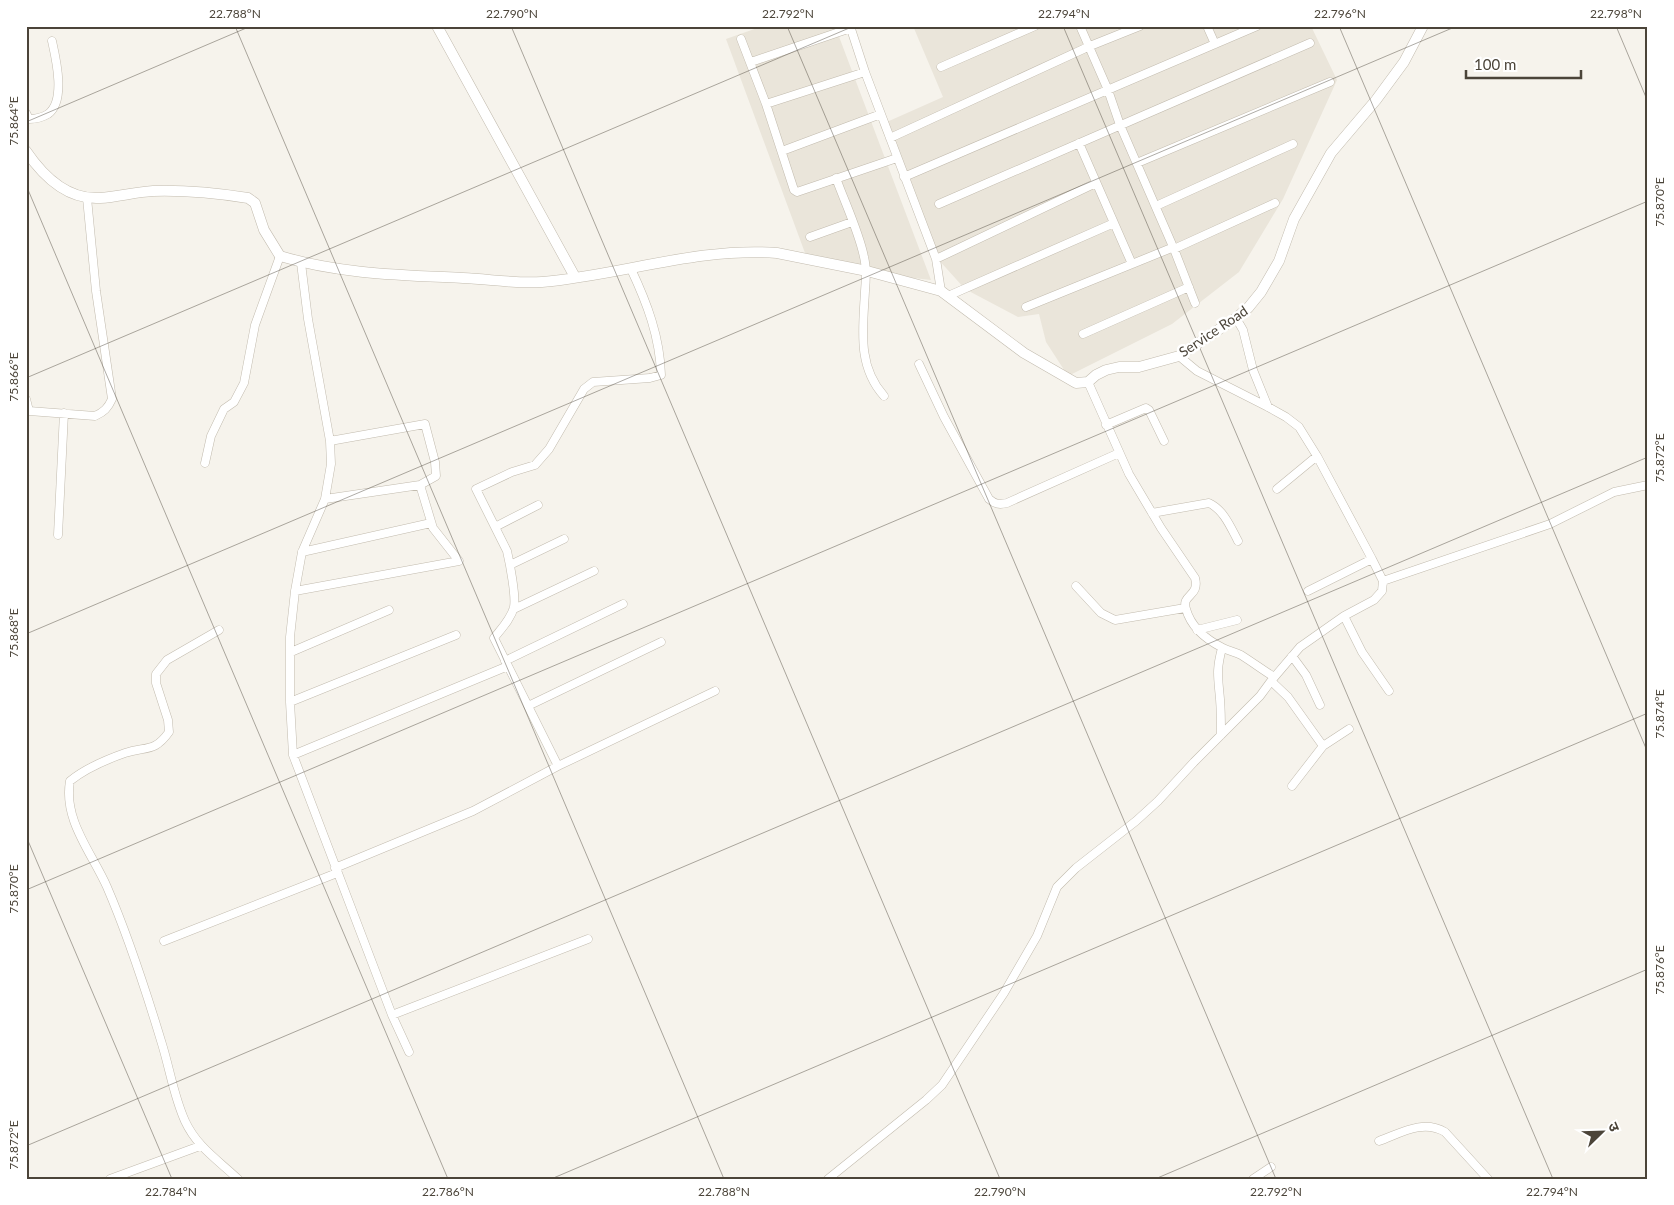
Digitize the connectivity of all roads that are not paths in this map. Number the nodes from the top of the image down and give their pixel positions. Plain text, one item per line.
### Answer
1 (437, 26) edge
2 (1035, 26) edge
3 (1080, 26) edge
4 (1140, 26) edge
5 (1207, 26) edge
6 (1257, 26) edge
7 (1422, 26) edge
8 (850, 27) edge
9 (741, 39) dead end
10 (52, 41) dead end
11 (1310, 43) dead end
12 (1215, 44) junction
13 (1090, 46) junction
14 (751, 62) junction
15 (941, 66) dead end
16 (865, 72) junction
17 (1330, 82) dead end
18 (1108, 90) junction
19 (766, 104) junction
20 (881, 114) junction
21 (27, 117) edge
22 (1120, 125) junction
23 (890, 138) junction
24 (1079, 143) junction
25 (1294, 144) dead end
26 (782, 150) junction
27 (26, 151) edge
28 (897, 158) junction
29 (1137, 163) junction
30 (904, 177) junction
31 (836, 178) junction
32 (1096, 183) junction
33 (87, 198) junction
34 (1275, 203) dead end
35 (939, 204) dead end
36 (1156, 206) junction
37 (852, 222) junction
38 (1114, 223) junction
39 (810, 237) dead end
40 (1174, 248) junction
41 (280, 256) junction
42 (936, 259) junction
43 (301, 262) junction
44 (1132, 264) junction
45 (631, 269) junction
46 (866, 271) junction
47 (575, 277) junction
48 (1189, 287) junction
49 (944, 294) junction
50 (1195, 303) dead end
51 (1026, 308) dead end
52 (1236, 318) junction
53 (1083, 334) dead end
54 (1179, 356) junction
55 (919, 364) dead end
56 (1088, 382) junction
57 (884, 396) dead end
58 (26, 400) edge
59 (1268, 406) junction
60 (28, 411) edge
61 (64, 414) junction
62 (1106, 425) junction
63 (330, 441) junction
64 (1164, 441) dead end
65 (1118, 453) junction
66 (1317, 456) junction
67 (205, 463) dead end
68 (420, 484) junction
69 (1648, 485) edge
70 (1277, 489) dead end
71 (325, 499) junction
72 (538, 506) dead end
73 (1152, 513) junction
74 (431, 523) junction
75 (495, 526) junction
76 (58, 535) dead end
77 (564, 539) dead end
78 (1238, 540) dead end
79 (302, 552) junction
80 (1372, 559) junction
81 (510, 565) junction
82 (594, 571) dead end
83 (1383, 581) junction
84 (1076, 586) dead end
85 (295, 591) junction
86 (1308, 591) dead end
87 (623, 604) dead end
88 (1185, 608) junction
89 (514, 609) junction
90 (389, 610) dead end
91 (1344, 616) junction
92 (1237, 620) dead end
93 (219, 630) dead end
94 (1197, 630) junction
95 (456, 635) dead end
96 (661, 642) dead end
97 (1222, 648) junction
98 (291, 652) junction
99 (1292, 656) junction
100 (507, 663) junction
101 (1272, 679) junction
102 (715, 691) dead end
103 (1389, 691) dead end
104 (290, 702) junction
105 (1320, 705) dead end
106 (528, 706) junction
107 (1350, 729) dead end
108 (1221, 735) junction
109 (1323, 746) junction
110 (293, 755) junction
111 (558, 766) junction
112 (1292, 786) dead end
113 (336, 870) junction
114 (588, 939) dead end
115 (164, 941) dead end
116 (392, 1015) junction
117 (409, 1052) dead end
118 (1379, 1141) dead end
119 (200, 1146) junction
120 (1271, 1167) dead end
121 (110, 1179) edge
122 (238, 1179) edge
123 (828, 1179) edge
124 (1253, 1179) edge
125 (1488, 1179) edge

1 - 47 street
2 - 15 street
3 - 13 street
4 - 13 street
5 - 12 street
6 - 12 street
7 - 52 street, Service Road
8 - 14 street
8 - 16 street
9 - 14 street
10 - 21 street
11 - 22 street
12 - 18 street
13 - 18 street
13 - 23 street
14 - 19 street
16 - 19 street
16 - 20 street
17 - 29 street
18 - 22 street
18 - 30 street
19 - 26 street
20 - 23 street
20 - 26 street
22 - 24 street
22 - 29 street
23 - 28 street
24 - 32 street
24 - 35 street
25 - 36 street
26 - 31 street
27 - 33 street
28 - 30 street
28 - 31 street
29 - 36 street
30 - 42 street
31 - 37 street
32 - 38 street
32 - 42 street
33 - 41 street
33 - 61 street
34 - 40 street
36 - 40 street
37 - 39 street
37 - 46 street
38 - 44 street
38 - 49 street
40 - 44 street
40 - 48 street
41 - 43 street
41 - 67 street
42 - 49 street
43 - 47 street
43 - 63 street
44 - 51 street
45 - 46 street
45 - 47 street
45 - 75 street
46 - 49 street
46 - 57 street
48 - 50 street
48 - 53 street
49 - 56 street
52 - 54 street, Service Road
52 - 59 street
54 - 56 street, Service Road
54 - 59 street
55 - 65 street
56 - 62 street
58 - 60 street
59 - 66 street
60 - 61 street
61 - 76 street
62 - 64 street
62 - 65 street
63 - 68 street
63 - 71 street
65 - 73 street
66 - 70 street
66 - 80 street
68 - 71 street
68 - 74 street
69 - 83 street
71 - 79 street
72 - 75 street
73 - 78 street
73 - 88 street
74 - 79 street
74 - 85 street
75 - 81 street
77 - 81 street
79 - 85 street
80 - 83 street
80 - 86 street
81 - 89 street
82 - 89 street
83 - 91 street
84 - 88 street
85 - 98 street
87 - 100 street
88 - 94 street
89 - 100 street
90 - 98 street
91 - 99 street
91 - 103 street
92 - 94 street
93 - 119 street
94 - 97 street
95 - 104 street
96 - 106 street
97 - 101 street
97 - 108 street
98 - 104 street
99 - 101 street
99 - 105 street
100 - 106 street
100 - 110 street
101 - 108 street
101 - 109 street
102 - 111 street
104 - 110 street
106 - 111 street
107 - 109 street
108 - 123 street
109 - 112 street
110 - 113 street
111 - 113 street
113 - 115 street
113 - 116 street
114 - 116 street
116 - 117 street
118 - 125 street
119 - 121 street
119 - 122 street
120 - 124 street

